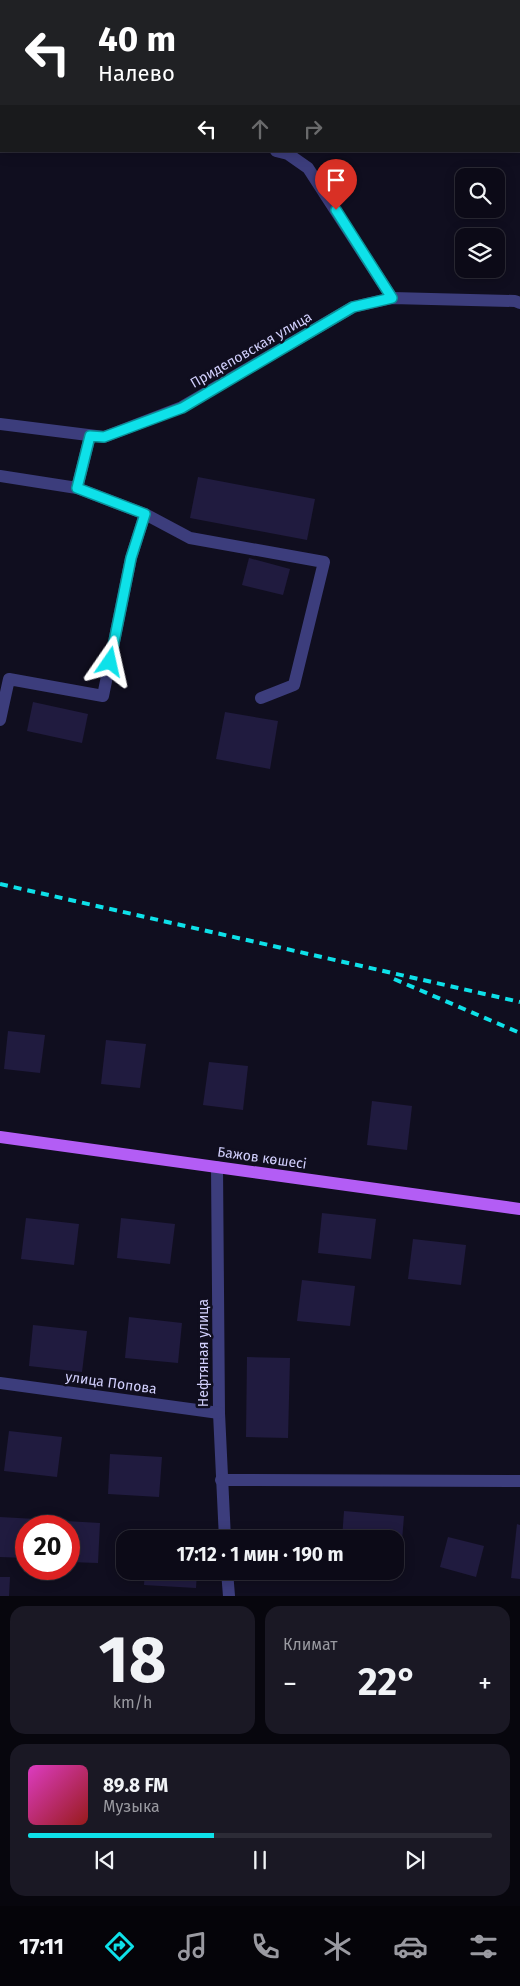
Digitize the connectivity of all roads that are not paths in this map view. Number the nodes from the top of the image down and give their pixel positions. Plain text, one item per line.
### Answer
1 (280, 152) edge
2 (392, 298) junction
3 (520, 303) edge
4 (0, 424) edge
5 (90, 436) junction
6 (0, 476) edge
7 (77, 488) junction
8 (145, 514) junction
9 (4, 678) edge
10 (261, 698) dead end
11 (0, 720) edge
12 (0, 1137) edge
13 (216, 1167) junction
14 (520, 1209) edge
15 (0, 1383) edge
16 (219, 1413) junction
17 (221, 1480) junction
18 (520, 1481) edge
19 (224, 1530) edge
20 (227, 1580) edge
21 (228, 1596) edge

1 - 2 street
2 - 3 street, Придеповская улица
2 - 5 street, Придеповская улица
4 - 5 street, Придеповская улица
5 - 7 street
6 - 7 street
7 - 8 street
8 - 9 street
8 - 10 street
9 - 11 street
12 - 13 main road, Бажов көшесі
13 - 14 main road, Бажов көшесі
13 - 16 street, Нефтяная улица
15 - 16 street, улица Попова
16 - 17 street, Нефтяная улица
17 - 18 street
17 - 19 street, Нефтяная улица
20 - 21 street

